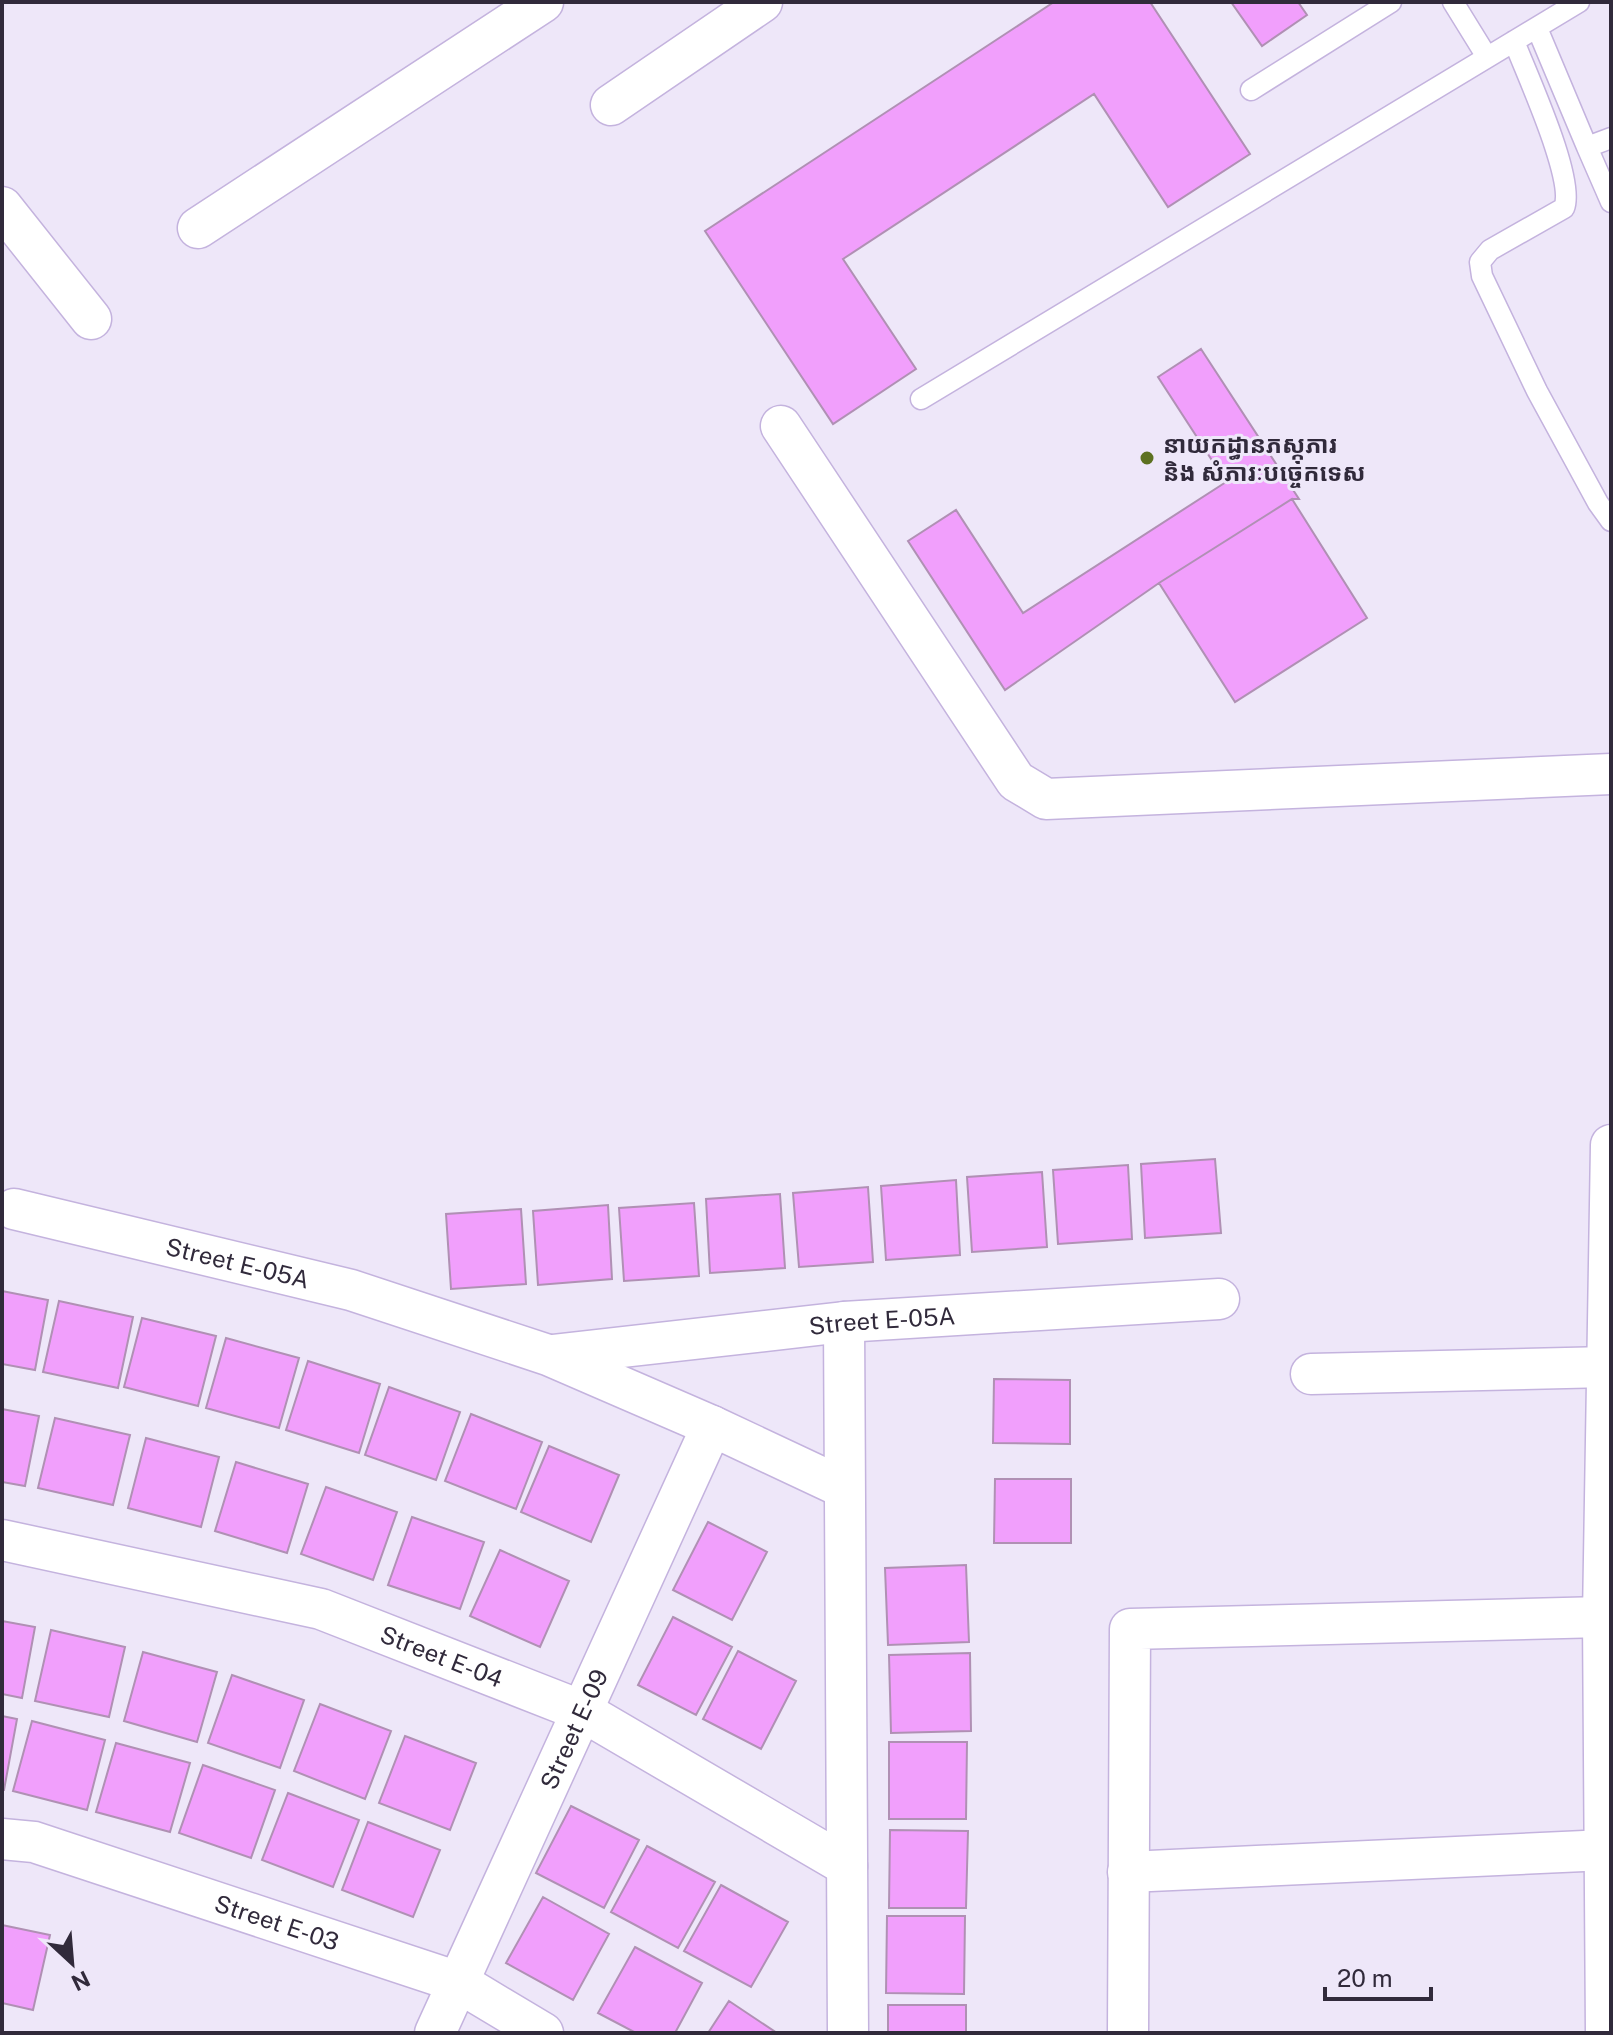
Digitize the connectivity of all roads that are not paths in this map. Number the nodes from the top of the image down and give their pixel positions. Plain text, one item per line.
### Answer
1 (543, 2) edge
2 (762, 2) edge
3 (1391, 2) edge
4 (1453, 2) edge
5 (1579, 2) edge
6 (1537, 28) junction
7 (1514, 41) junction
8 (1487, 57) junction
9 (1251, 90) dead end
10 (611, 105) dead end
11 (1611, 138) edge
12 (1587, 147) junction
13 (1611, 202) edge
14 (7, 225) edge
15 (198, 228) dead end
16 (91, 319) dead end
17 (921, 399) dead end
18 (781, 426) dead end
19 (1611, 521) edge
20 (1611, 774) edge
21 (1611, 1145) edge
22 (14, 1209) dead end
23 (1219, 1299) dead end
24 (844, 1322) junction
25 (548, 1355) junction
26 (1608, 1367) junction
27 (1311, 1374) dead end
28 (712, 1426) junction
29 (844, 1488) junction
30 (2, 1540) edge
31 (1603, 1617) junction
32 (582, 1711) junction
33 (2, 1839) edge
34 (1606, 1850) junction
35 (847, 1866) junction
36 (1128, 1872) junction
37 (458, 1982) junction
38 (435, 2033) edge
39 (543, 2033) edge
40 (848, 2033) edge
41 (1128, 2033) edge
42 (1606, 2033) edge

1 - 15 street
2 - 10 street
3 - 9 lane
4 - 8 lane
5 - 6 lane
6 - 7 lane
6 - 12 lane
7 - 8 lane
7 - 19 lane
8 - 17 lane
11 - 12 lane
12 - 13 lane
14 - 16 street
18 - 20 street
21 - 26 street
22 - 25 street, Street E-05A
23 - 24 street, Street E-05A
24 - 25 street, Street E-05A
24 - 29 street
25 - 28 street, Street E-05A
26 - 27 street
26 - 31 street
28 - 29 street, Street E-05A
28 - 32 street, Street E-09
29 - 35 street
30 - 32 street, Street E-04
31 - 34 street
31 - 36 street
32 - 35 street, Street E-04
32 - 37 street, Street E-09
33 - 37 street, Street E-03
34 - 36 street
34 - 42 street
35 - 40 street
36 - 41 street
37 - 38 street, Street E-09
37 - 39 street, Street E-03

